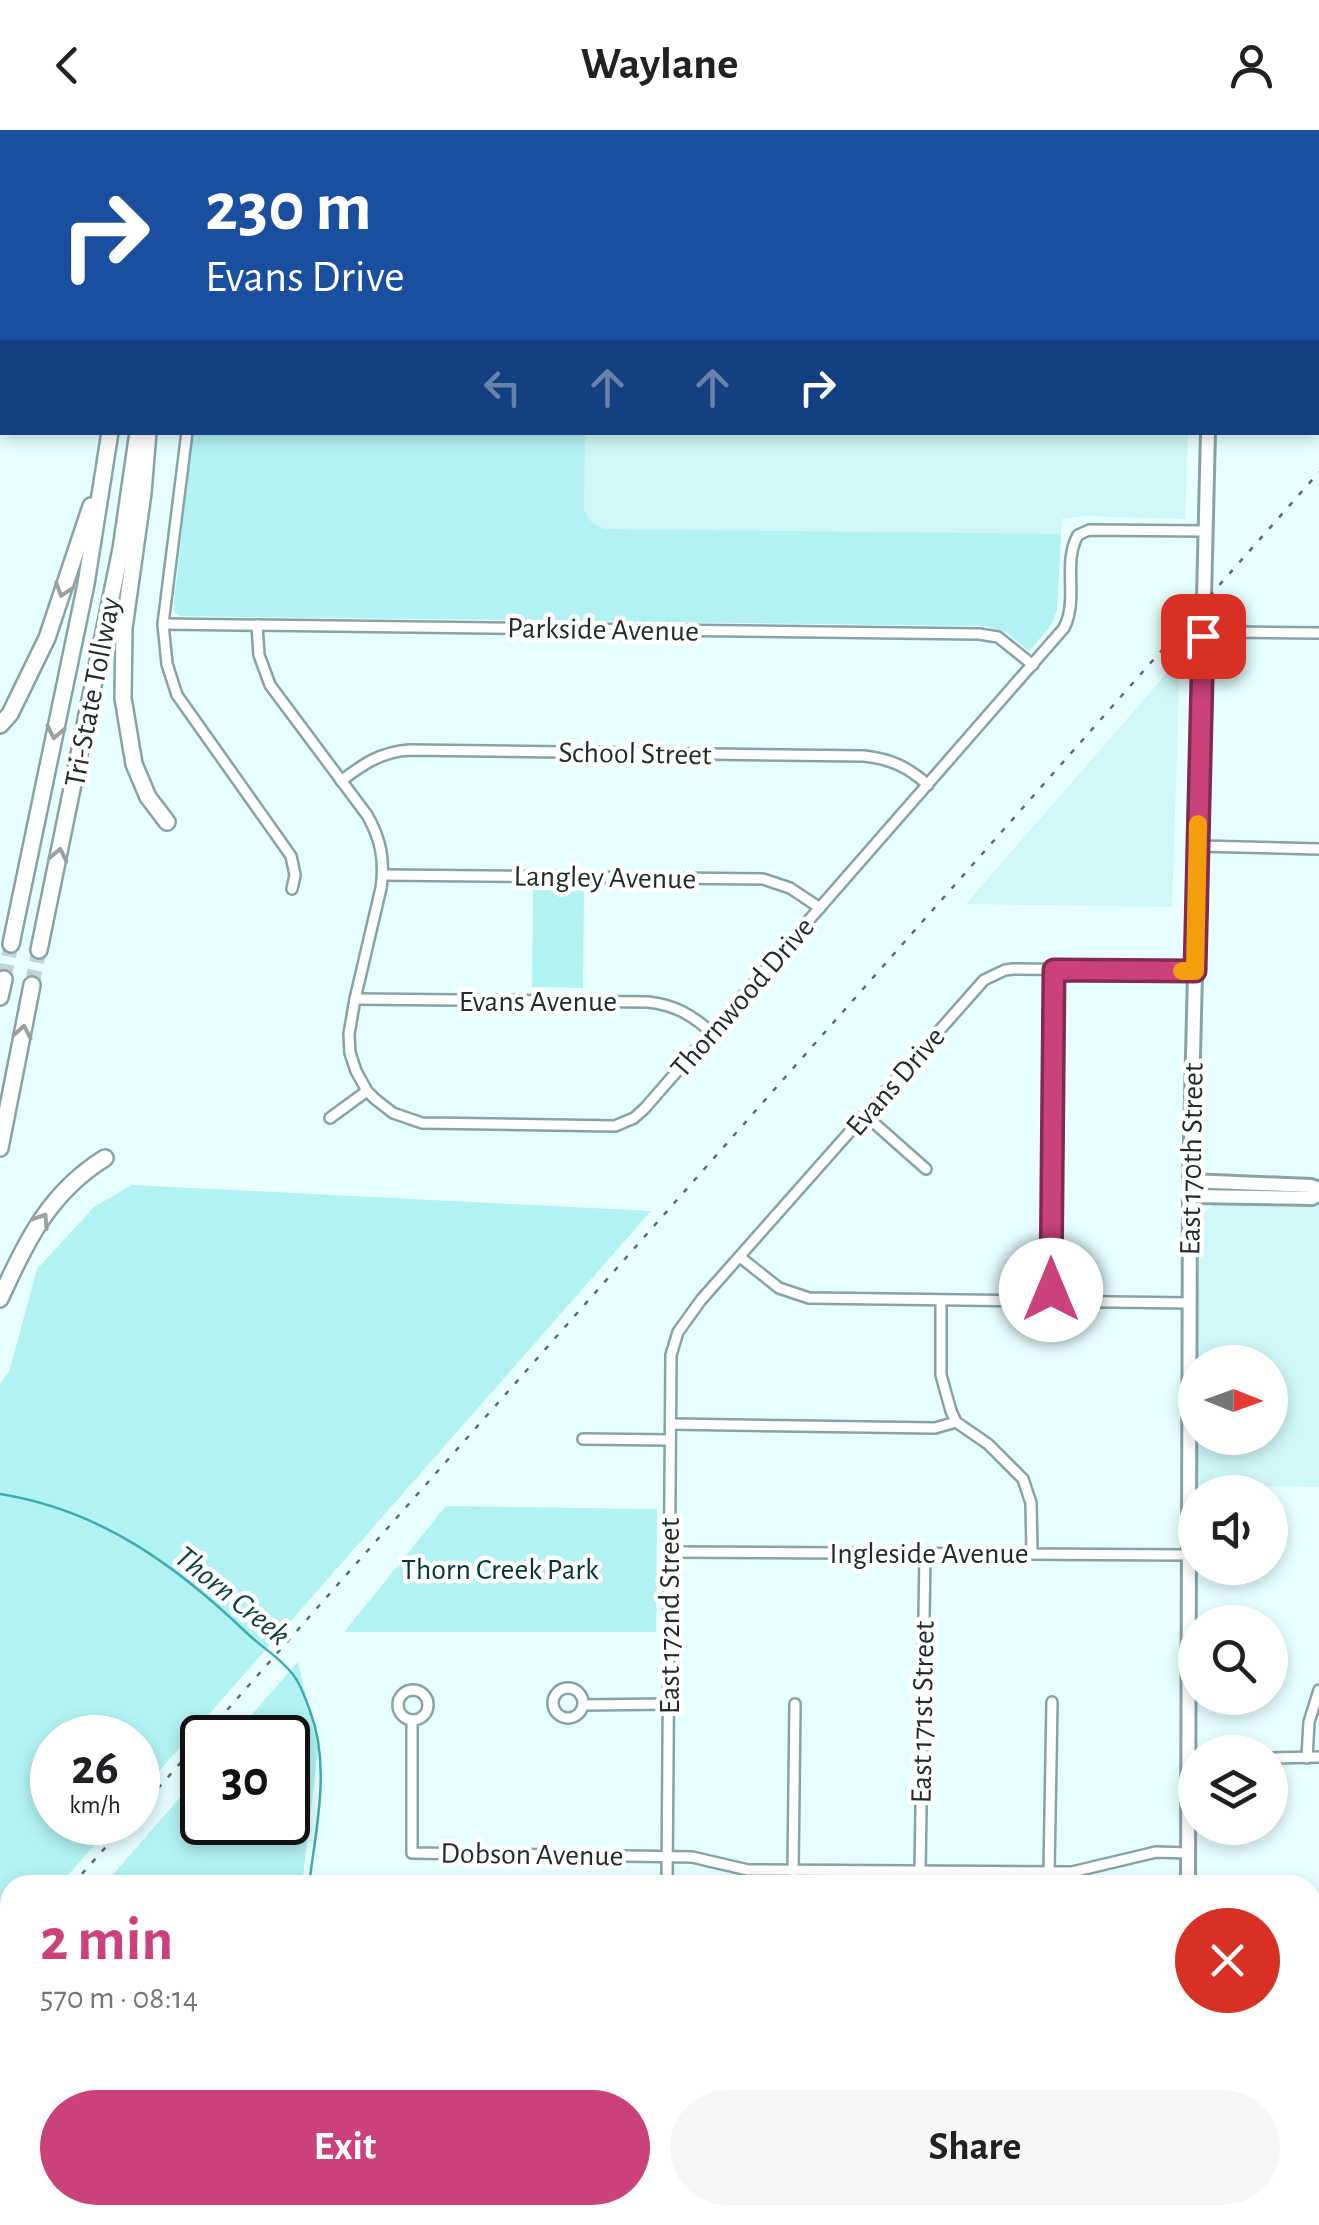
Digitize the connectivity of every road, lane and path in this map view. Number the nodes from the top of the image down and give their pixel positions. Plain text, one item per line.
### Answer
1 (110, 435) edge
2 (138, 435) edge
3 (148, 435) edge
4 (188, 435) edge
5 (1208, 435) edge
6 (106, 464) junction
7 (1206, 530) junction
8 (163, 624) junction
9 (257, 624) junction
10 (1319, 633) edge
11 (1203, 636) junction
12 (1033, 664) junction
13 (0, 726) edge
14 (341, 781) junction
15 (928, 785) junction
16 (167, 822) dead end
17 (1198, 846) junction
18 (1319, 849) edge
19 (383, 874) junction
20 (292, 889) dead end
21 (820, 908) junction
22 (11, 944) tunnel mouth
23 (39, 950) tunnel mouth
24 (1054, 970) junction
25 (1195, 971) junction
26 (4, 980) dead end
27 (32, 985) tunnel mouth
28 (0, 997) edge
29 (355, 999) junction
30 (712, 1032) junction
31 (367, 1090) junction
32 (865, 1116) junction
33 (330, 1118) dead end
34 (0, 1148) edge
35 (105, 1158) dead end
36 (926, 1169) dead end
37 (1190, 1189) junction
38 (1319, 1192) edge
39 (740, 1257) junction
40 (0, 1299) edge
41 (940, 1301) junction
42 (1050, 1301) junction
43 (1189, 1302) junction
44 (672, 1347) joint
45 (956, 1422) junction
46 (671, 1424) junction
47 (583, 1439) dead end
48 (670, 1440) junction
49 (1189, 1475) edge
50 (670, 1552) junction
51 (925, 1553) junction
52 (1032, 1553) junction
53 (1178, 1556) edge
54 (1189, 1585) edge
55 (1319, 1690) edge
56 (1052, 1702) dead end
57 (669, 1704) junction
58 (796, 1704) dead end
59 (583, 1705) dead end
60 (412, 1720) dead end
61 (1192, 1735) edge
62 (1288, 1758) edge
63 (1307, 1758) junction
64 (1319, 1758) edge
65 (1188, 1845) edge
66 (1188, 1853) junction
67 (667, 1856) junction
68 (793, 1871) junction
69 (920, 1872) junction
70 (1049, 1872) junction
71 (667, 1875) edge
72 (1188, 1875) edge

1 - 6 highway, Tri-State Tollway
23 -> 2 highway, Tri-State Tollway
3 - 16 highway
4 - 8 street
5 - 7 street, East 170th Street
6 -> 13 highway
6 -> 22 highway, Tri-State Tollway
7 - 11 street, East 170th Street
7 - 12 street, Thornwood Drive
8 - 9 street, Parkside Avenue
8 - 20 street
9 - 12 street, Parkside Avenue
9 - 14 street
10 - 11 street
11 - 17 street, East 170th Street
12 - 15 street, Thornwood Drive
14 - 15 street, School Street
14 - 19 street
15 - 21 street, Thornwood Drive
17 - 18 street
17 - 25 street, East 170th Street
19 - 21 street, Langley Avenue
19 - 29 street
21 - 30 street, Thornwood Drive
24 - 25 street, Evans Drive
24 - 32 street, Evans Drive
24 - 42 street
25 - 37 street, East 170th Street
26 - 28 highway
34 -> 27 highway
29 - 30 street, Evans Avenue
29 - 31 street
30 - 31 street, Thornwood Drive
31 - 33 street
32 - 36 street
32 - 39 street, Evans Drive
40 -> 35 highway
37 - 38 street
37 - 43 street, East 170th Street
39 - 41 street
39 - 44 street, Evans Drive
41 - 42 street
41 - 45 street
42 - 43 street
43 - 49 street, East 170th Street
44 - 46 street, East 172nd Street
45 - 46 street
45 - 52 street
46 - 48 street, East 172nd Street
47 - 48 street
48 - 50 street, East 172nd Street
50 - 51 street, Ingleside Avenue
50 - 57 street, East 172nd Street
51 - 52 street, Ingleside Avenue
51 - 69 street, East 171st Street
52 - 53 street, Ingleside Avenue
54 - 61 street, East 170th Street
55 - 63 street
56 - 70 street
57 - 59 street
57 - 67 street, East 172nd Street
58 - 68 street
60 - 67 street, Dobson Avenue
62 - 63 street
63 - 64 street
65 - 66 street, East 170th Street
66 - 70 street, Dobson Avenue
66 - 72 street, East 170th Street
67 - 68 street, Dobson Avenue
67 - 71 street, East 172nd Street
68 - 69 street, Dobson Avenue
69 - 70 street, Dobson Avenue

